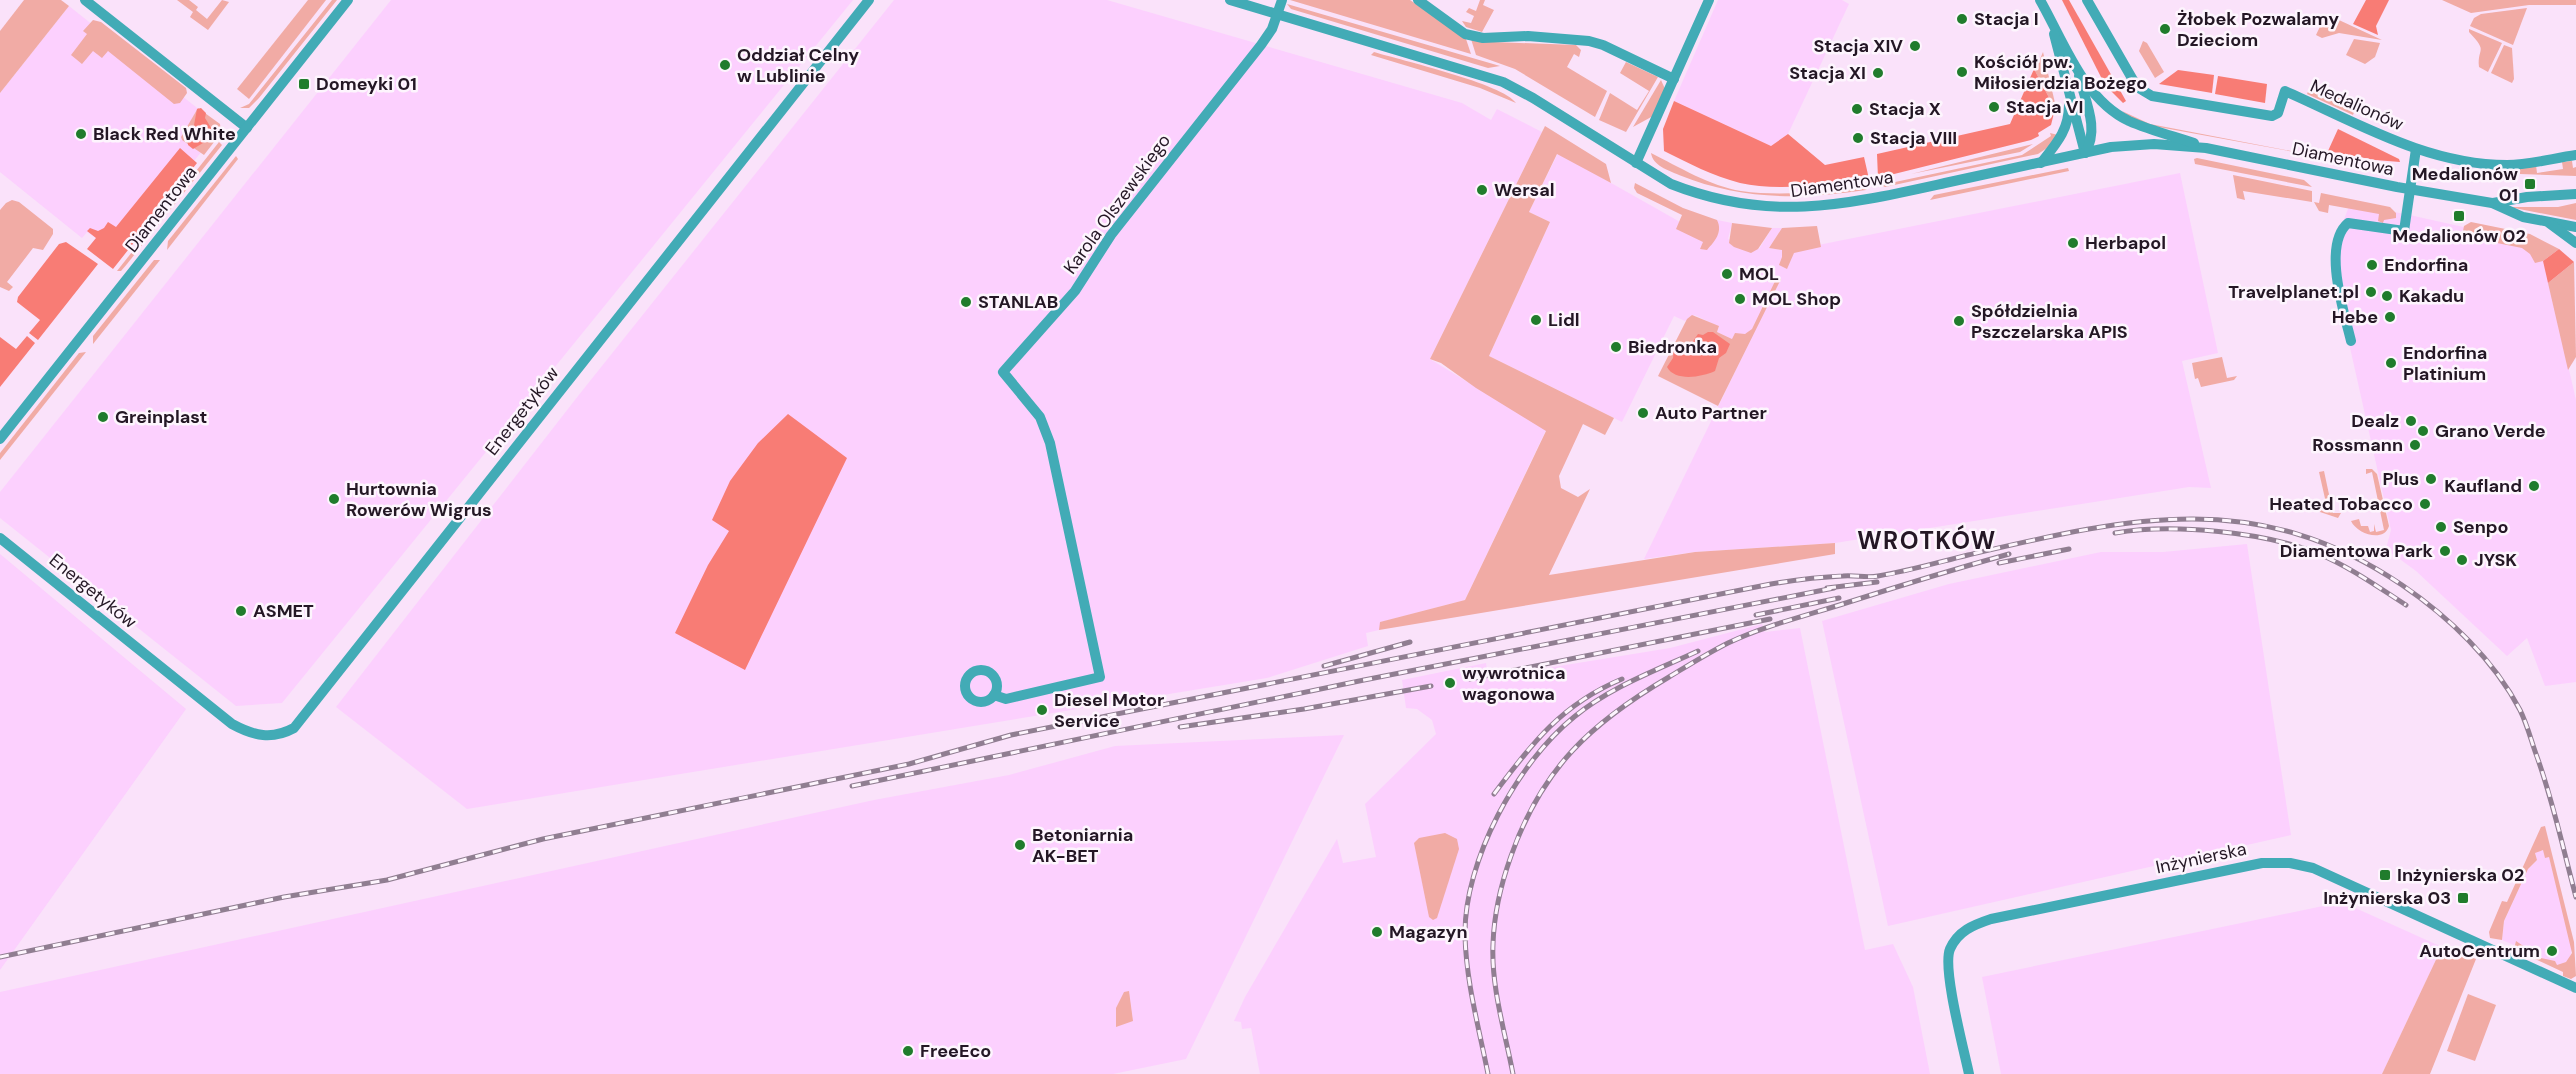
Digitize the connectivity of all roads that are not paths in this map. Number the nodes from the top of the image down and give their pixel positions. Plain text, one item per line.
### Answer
1 (85, 0) edge
2 (348, 0) edge
3 (869, 0) edge
4 (1230, 0) edge
5 (1282, 0) edge
6 (1418, 0) edge
7 (1709, 0) edge
8 (2040, 0) edge
9 (2086, 0) edge
10 (1277, 14) junction
11 (2050, 18) junction
12 (2076, 65) junction
13 (1674, 79) junction
14 (2068, 92) junction
15 (247, 128) junction
16 (2206, 148) junction
17 (2416, 149) junction
18 (2085, 153) junction
19 (2576, 155) edge
20 (1636, 163) junction
21 (2041, 163) junction
22 (2409, 189) junction
23 (2576, 194) edge
24 (2492, 203) junction
25 (2546, 221) junction
26 (2576, 227) edge
27 (2576, 243) edge
28 (2350, 340) dead end
29 (0, 439) edge
30 (0, 538) edge
31 (994, 695) dead end
32 (2576, 987) edge
33 (1969, 1074) edge

1 - 15 street
2 - 15 street, Diamentowa
3 - 30 street, Energetyków
4 - 10 street, Diamentowa
5 - 10 street
6 - 13 street
7 - 13 street
8 - 11 street
9 - 17 street, Medalionów
10 - 20 street, Diamentowa
10 - 31 street, Karola Olszewskiego
11 - 12 street
11 - 14 street
12 - 16 street
12 - 18 street
13 - 20 street
14 - 18 street
14 - 21 street
15 - 29 street, Diamentowa
16 - 18 street, Diamentowa
16 - 22 street, Diamentowa
17 - 19 street, Medalionów
17 - 22 street
18 - 21 street, Diamentowa
20 - 21 street, Diamentowa
22 - 24 street, Diamentowa
22 - 28 street
23 - 24 street, Diamentowa
24 - 25 street, Diamentowa
25 - 26 street, Diamentowa
25 - 27 street
32 - 33 street, Inżynierska

